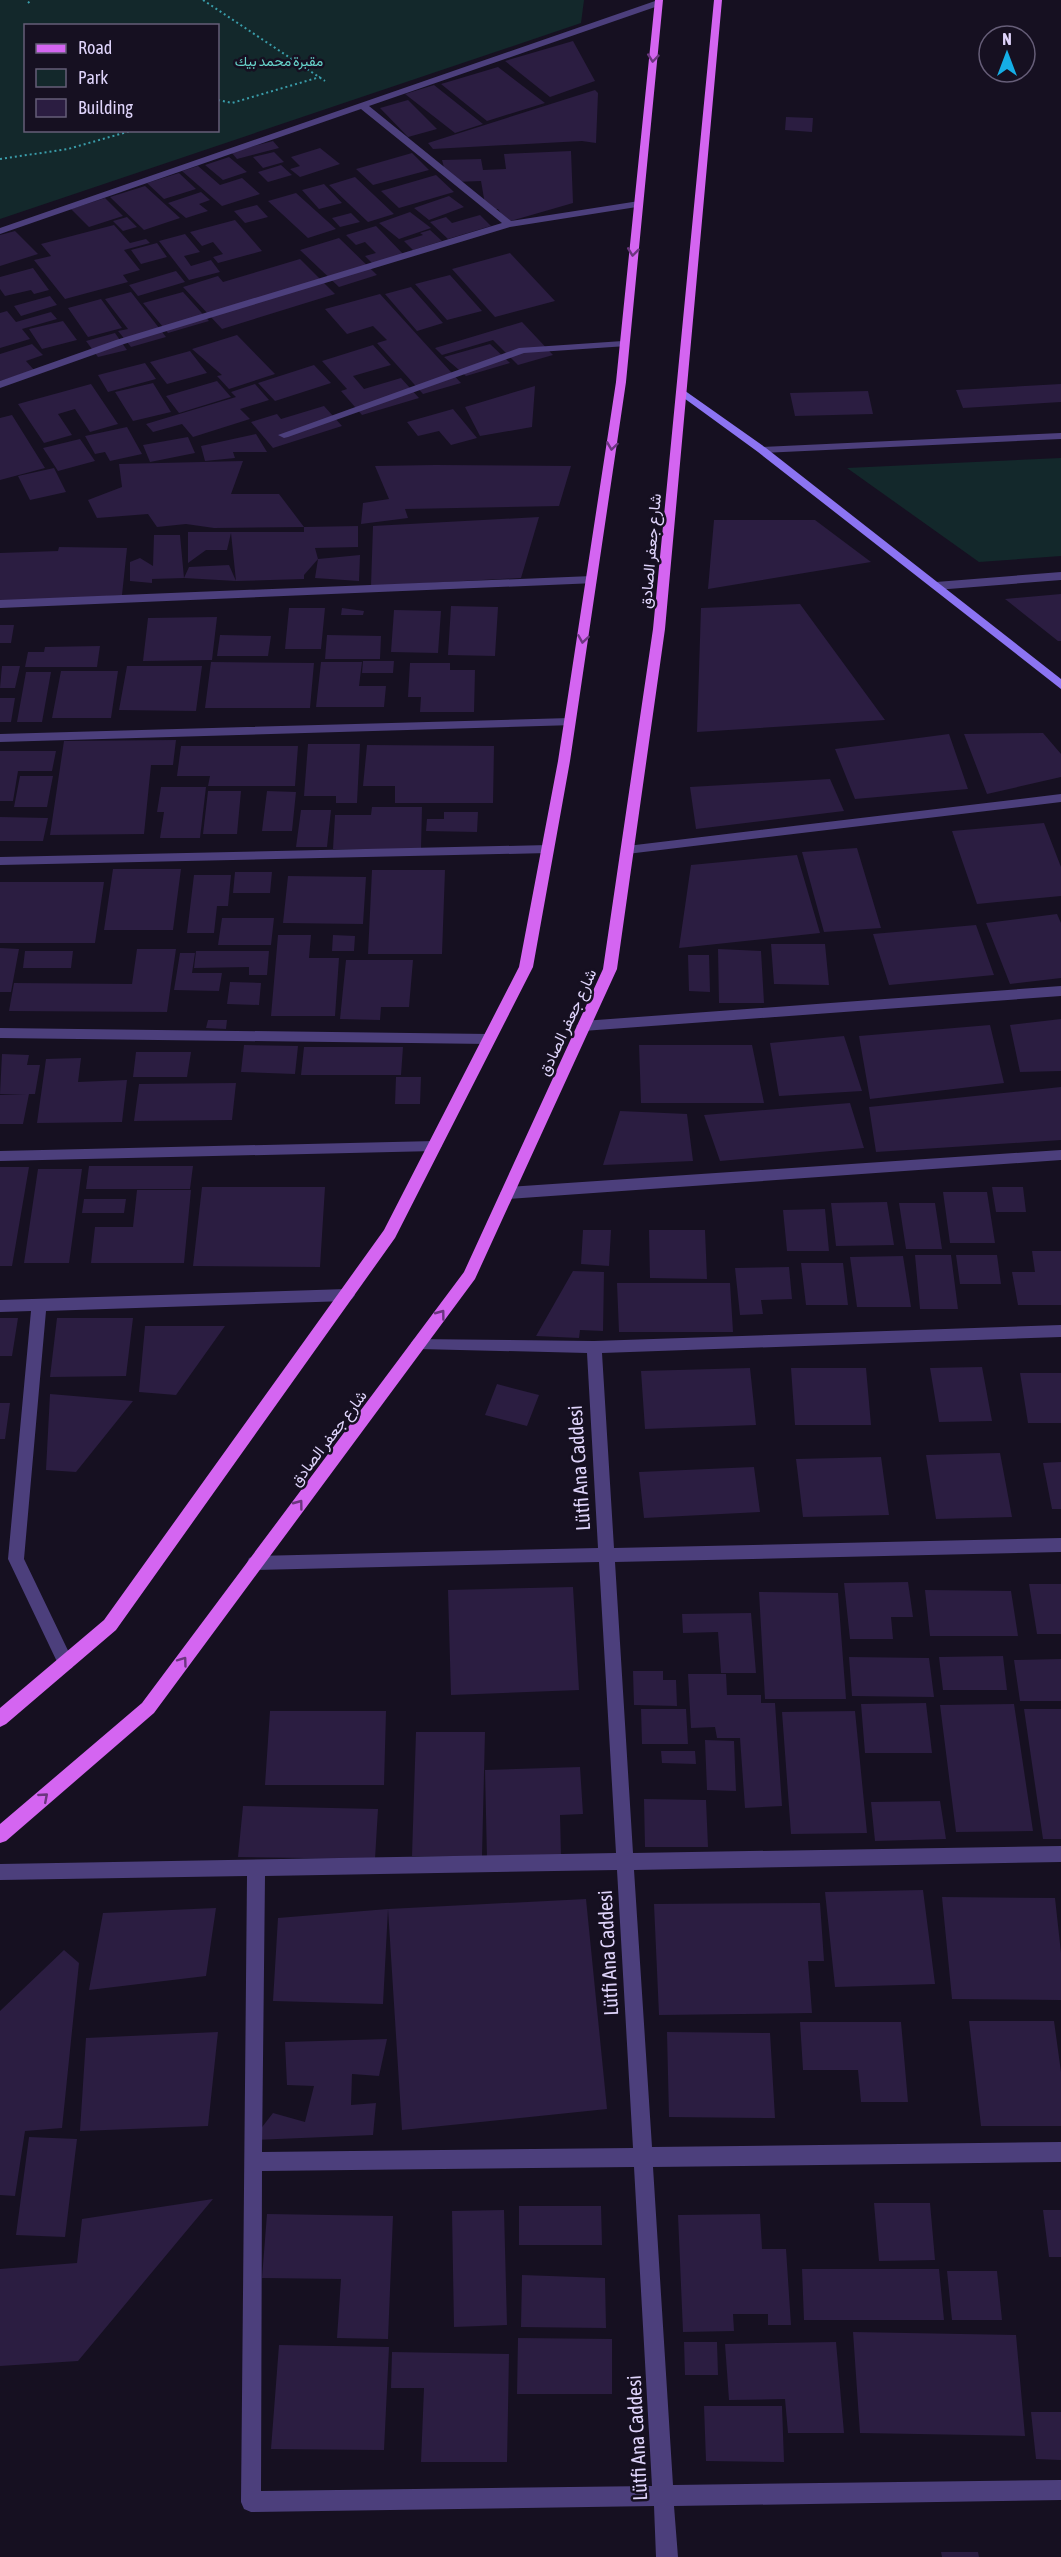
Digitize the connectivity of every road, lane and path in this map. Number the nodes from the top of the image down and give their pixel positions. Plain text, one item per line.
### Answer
1 (31, 0) edge
2 (203, 0) edge
3 (217, 0) edge
4 (718, 0) edge
5 (658, 2) edge
6 (28, 3) dead end
7 (209, 4) junction
8 (320, 77) junction
9 (219, 100) edge
10 (363, 105) junction
11 (129, 132) edge
12 (0, 159) edge
13 (639, 204) junction
14 (508, 224) junction
15 (0, 231) edge
16 (623, 345) junction
17 (0, 385) edge
18 (681, 391) junction
19 (284, 435) dead end
20 (1061, 436) edge
21 (762, 450) junction
22 (1061, 576) edge
23 (592, 580) junction
24 (936, 586) junction
25 (0, 604) edge
26 (1061, 685) edge
27 (570, 722) junction
28 (0, 738) edge
29 (1061, 798) edge
30 (548, 849) junction
31 (627, 850) junction
32 (0, 861) edge
33 (1061, 991) edge
34 (583, 1026) junction
35 (0, 1033) edge
36 (489, 1039) junction
37 (435, 1146) junction
38 (1061, 1155) edge
39 (0, 1156) edge
40 (507, 1193) junction
41 (348, 1295) junction
42 (39, 1304) junction
43 (0, 1306) edge
44 (1061, 1331) edge
45 (419, 1343) junction
46 (594, 1347) junction
47 (1061, 1545) edge
48 (607, 1556) junction
49 (255, 1563) junction
50 (66, 1663) junction
51 (0, 1719) edge
52 (0, 1835) edge
53 (1061, 1854) edge
54 (625, 1862) junction
55 (256, 1867) junction
56 (0, 1872) edge
57 (1061, 2152) edge
58 (642, 2157) junction
59 (252, 2162) junction
60 (1061, 2490) edge
61 (663, 2496) junction
62 (666, 2557) edge

1 - 6 path
2 - 7 path
3 - 7 path
4 - 18 main road, شارع جعفر الصادق
5 - 10 street
5 -> 13 main road
7 - 8 path
8 - 9 path
8 - 10 path
10 - 14 street
10 - 15 street
11 - 12 path
13 - 14 street
13 -> 16 main road
14 - 17 street
16 - 19 street
16 -> 23 main road
18 - 21 street
18 - 31 main road, شارع جعفر الصادق
20 - 21 street
21 - 24 street
22 - 24 street
23 - 25 street
23 -> 27 main road
24 - 26 street
27 - 28 street
27 - 30 main road
29 - 31 street
30 - 32 street
30 - 36 main road
31 - 34 main road, شارع جعفر الصادق
33 - 34 street
34 - 40 main road, شارع جعفر الصادق
35 - 36 street
36 - 37 main road
37 - 39 street
37 - 41 main road
38 - 40 street
45 -> 40 main road, شارع جعفر الصادق
41 - 42 street
41 - 50 main road
42 - 43 street
42 - 50 street
44 - 46 street
45 - 46 street
49 -> 45 main road, شارع جعفر الصادق
46 - 48 street, Lütfi Ana Caddesi
47 - 48 street
48 - 49 street
48 - 54 street, Lütfi Ana Caddesi
52 -> 49 main road, شارع جعفر الصادق
50 - 51 main road
53 - 54 street
54 - 55 street
54 - 58 street, Lütfi Ana Caddesi
55 - 56 street
55 - 59 street
57 - 58 street
58 - 59 street
58 - 61 street, Lütfi Ana Caddesi
59 - 61 street
60 - 61 street
61 - 62 street, Lütfi Ana Caddesi

